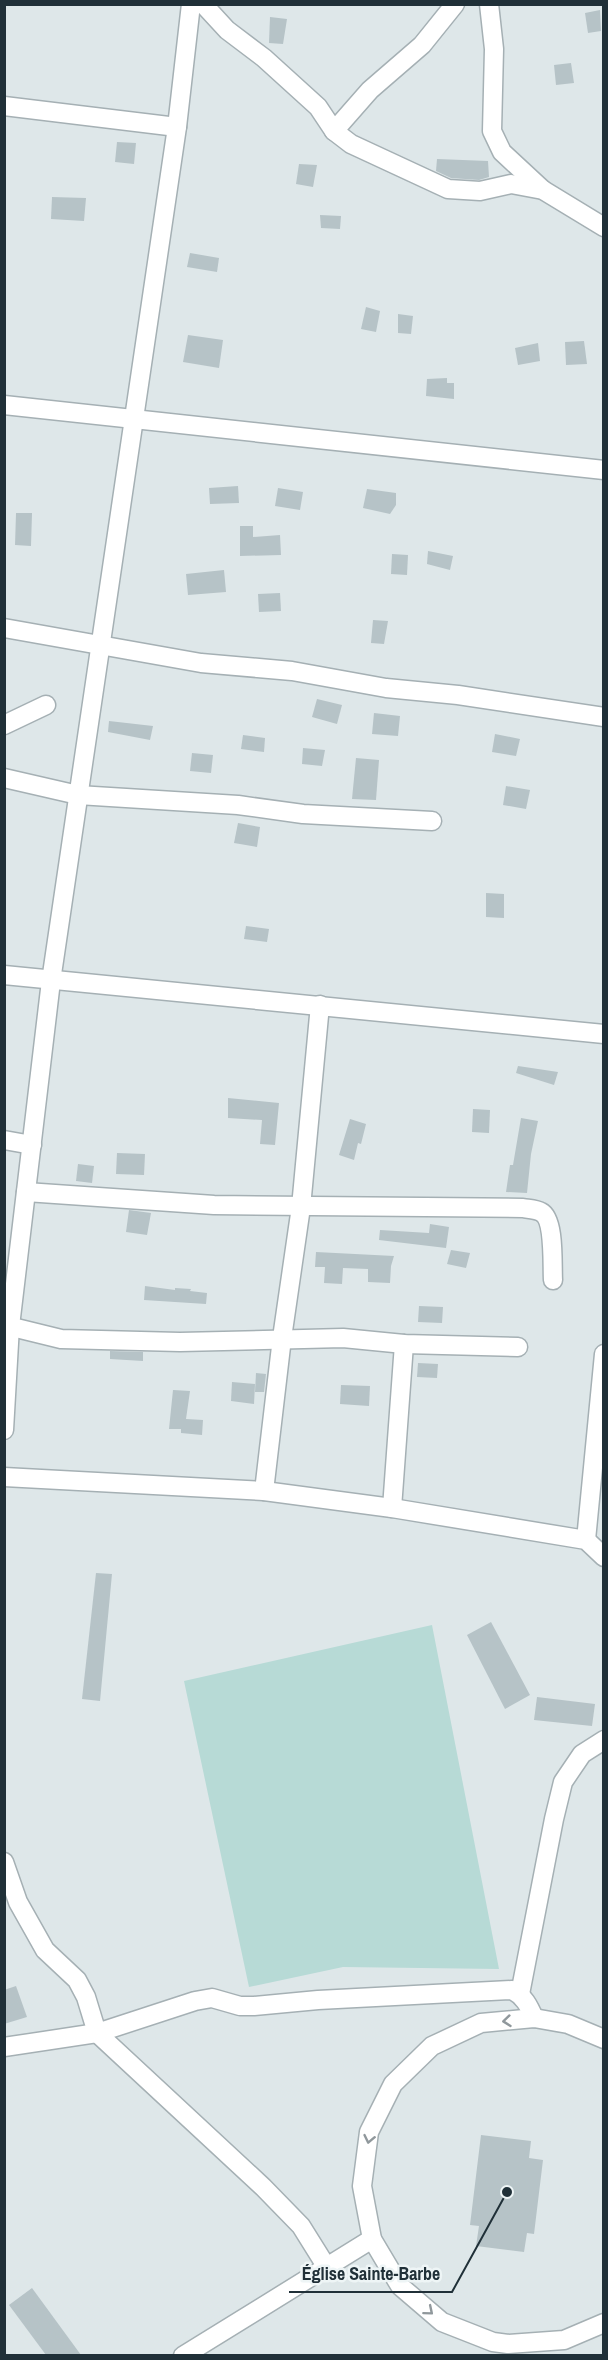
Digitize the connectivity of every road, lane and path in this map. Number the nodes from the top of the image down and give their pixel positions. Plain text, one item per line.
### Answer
1 (191, 4) edge
2 (203, 4) edge
3 (489, 4) edge
4 (448, 8) edge
5 (4, 105) edge
6 (177, 127) junction
7 (334, 131) junction
8 (543, 190) junction
9 (603, 227) edge
10 (4, 405) edge
11 (134, 418) junction
12 (603, 470) edge
13 (4, 628) edge
14 (101, 645) junction
15 (46, 705) dead end
16 (603, 717) edge
17 (4, 725) edge
18 (4, 778) edge
19 (78, 795) junction
20 (432, 821) dead end
21 (4, 975) edge
22 (51, 981) junction
23 (320, 1005) junction
24 (603, 1034) edge
25 (4, 1140) edge
26 (32, 1145) junction
27 (26, 1192) junction
28 (301, 1207) junction
29 (553, 1280) dead end
30 (7, 1325) edge
31 (282, 1338) junction
32 (404, 1344) junction
33 (518, 1347) dead end
34 (603, 1354) edge
35 (4, 1430) edge
36 (4, 1477) edge
37 (264, 1491) junction
38 (392, 1508) junction
39 (586, 1540) junction
40 (603, 1557) edge
41 (603, 1740) edge
42 (4, 1862) edge
43 (520, 1994) junction
44 (534, 2018) junction
45 (97, 2033) junction
46 (602, 2036) edge
47 (4, 2047) edge
48 (372, 2239) junction
49 (326, 2266) junction
50 (603, 2323) edge
51 (502, 2349) edge
52 (183, 2355) edge

1 - 6 street
2 - 7 street
3 - 8 street
4 - 7 street
5 - 6 street
6 - 11 street
7 - 8 street
8 - 9 street
10 - 11 street
11 - 12 street
11 - 14 street
13 - 14 street
14 - 16 street
14 - 19 street
15 - 17 street
18 - 19 street
19 - 20 street
19 - 22 street
21 - 22 street
22 - 23 street
22 - 26 street
23 - 24 street
23 - 28 street
25 - 26 street
26 - 27 street
27 - 28 street
27 - 30 street
28 - 29 street
28 - 31 street
30 - 31 street
30 - 35 street
31 - 32 street
31 - 37 street
32 - 33 street
32 - 38 street
34 - 39 street
36 - 37 street
37 - 38 street
38 - 39 street
39 - 40 street
41 - 43 street
42 - 45 street
43 - 44 street
43 - 45 street
44 - 46 street
44 -> 48 street
45 - 47 street
45 - 49 street
48 - 49 street
48 -> 51 street
49 - 52 street
50 - 51 street

